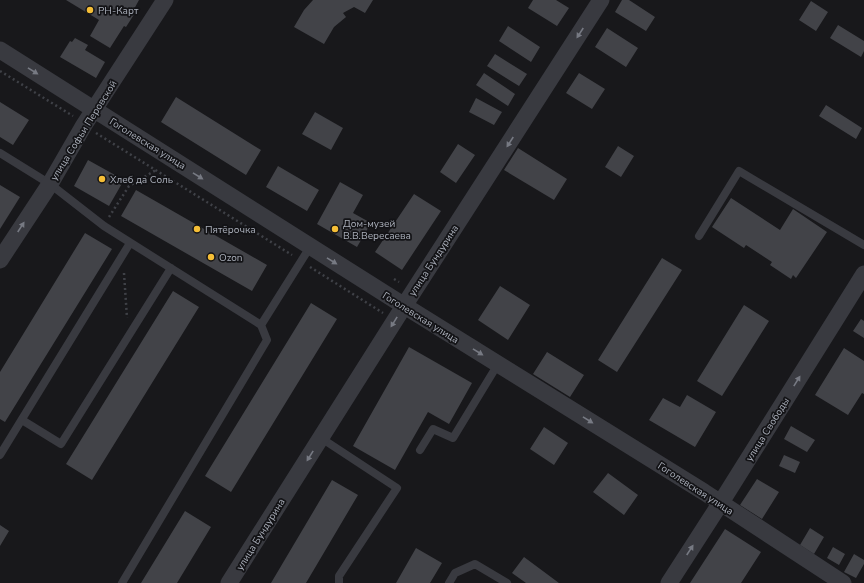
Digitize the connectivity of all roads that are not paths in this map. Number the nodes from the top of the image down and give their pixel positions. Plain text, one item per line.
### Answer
1 (165, 0) edge
2 (601, 0) edge
3 (0, 50) edge
4 (95, 110) junction
5 (0, 153) edge
6 (50, 184) junction
7 (699, 236) dead end
8 (130, 243) junction
9 (864, 245) edge
10 (310, 247) junction
11 (0, 260) edge
12 (171, 268) junction
13 (864, 274) edge
14 (404, 306) junction
15 (261, 325) junction
16 (498, 364) junction
17 (22, 420) junction
18 (321, 438) junction
19 (420, 450) dead end
20 (0, 455) edge
21 (720, 504) junction
22 (122, 583) edge
23 (229, 583) edge
24 (339, 583) edge
25 (449, 583) edge
26 (507, 583) edge
27 (669, 583) edge
28 (843, 583) edge

1 - 4 street, улица Софьи Перовской
2 -> 14 street, улица Бундурина
3 -> 4 street, Гоголевская улица
4 - 6 street, улица Софьи Перовской
4 -> 10 street, Гоголевская улица
5 - 6 lane
6 - 8 lane
11 -> 6 street, улица Софьи Перовской
7 - 9 lane
8 - 12 lane
8 - 17 lane
10 -> 14 street, Гоголевская улица
10 - 15 lane
12 - 15 lane
12 - 17 lane
21 -> 13 street, улица Свободы
14 -> 16 street, Гоголевская улица
14 -> 18 street, улица Бундурина
15 - 22 lane
16 - 19 lane
16 -> 21 street, Гоголевская улица
17 - 20 lane
18 -> 23 street, улица Бундурина
18 - 24 lane
27 -> 21 street, улица Свободы
21 - 28 street, Гоголевская улица
25 - 26 lane

